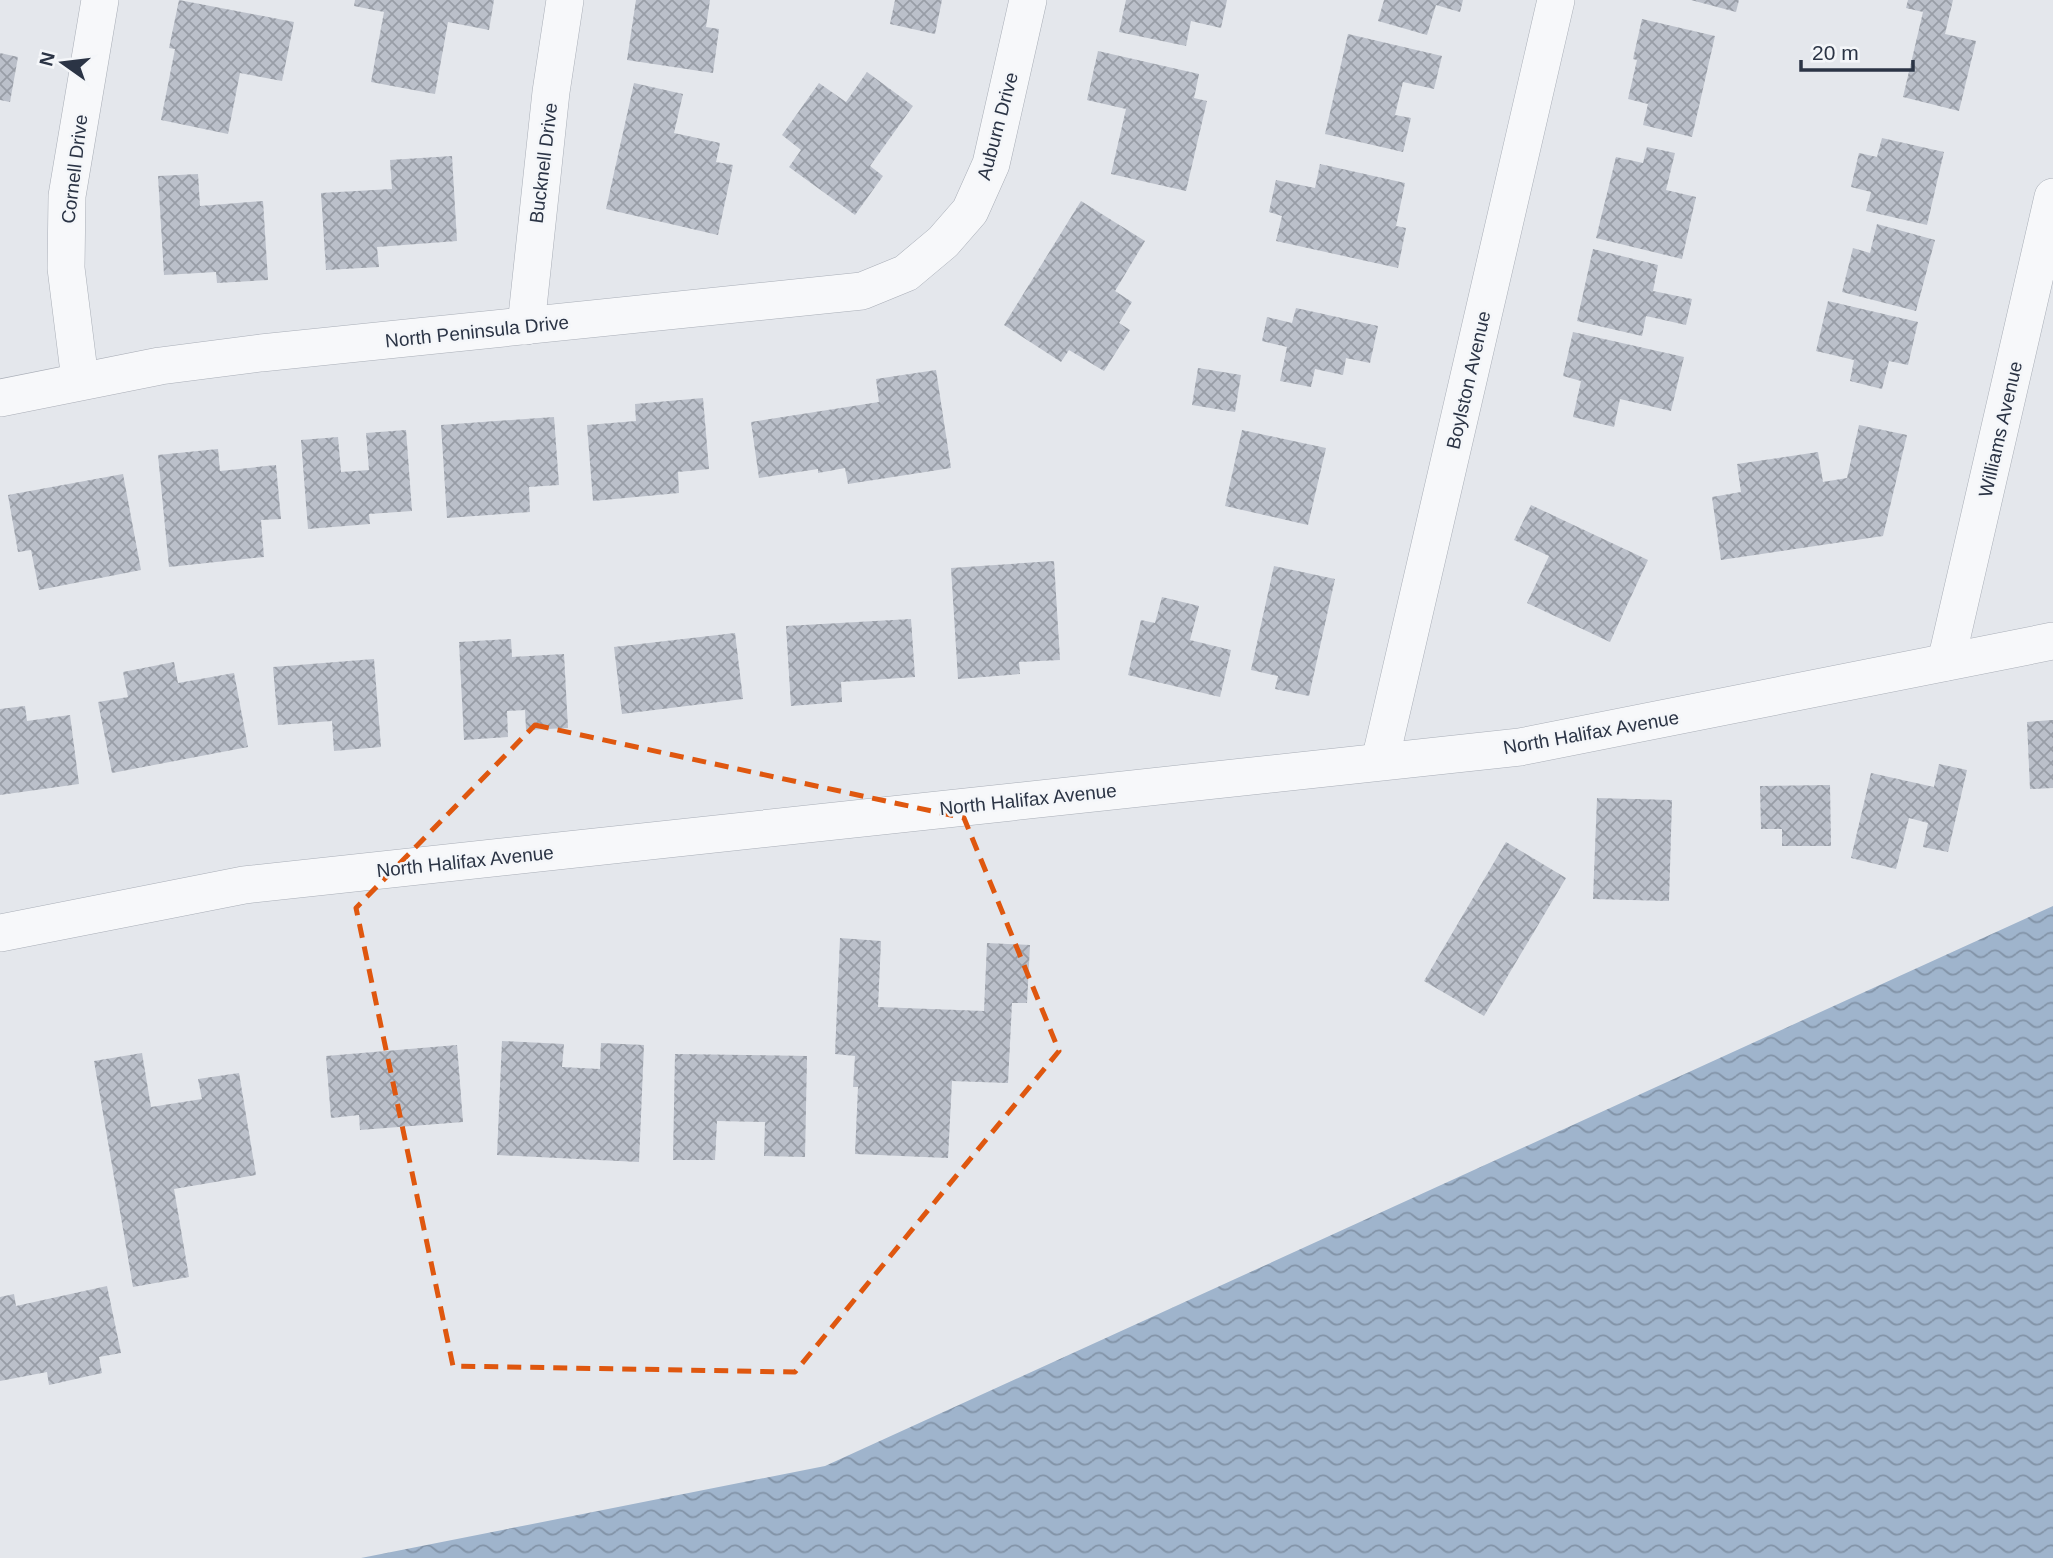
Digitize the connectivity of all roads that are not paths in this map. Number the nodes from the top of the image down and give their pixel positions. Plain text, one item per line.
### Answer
1 (100, 0) edge
2 (565, 0) edge
3 (1028, 0) edge
4 (1556, 0) edge
5 (2053, 197) edge
6 (943, 242) joint
7 (526, 326) junction
8 (80, 380) junction
9 (0, 398) edge
10 (2053, 641) edge
11 (1946, 662) junction
12 (1380, 761) junction
13 (0, 933) edge

1 - 8 street, Cornell Drive
2 - 7 street, Bucknell Drive
3 - 6 street, Auburn Drive
4 - 12 street, Boylston Avenue
5 - 11 street, Williams Avenue
6 - 7 street, North Peninsula Drive
7 - 8 street, North Peninsula Drive
8 - 9 street, North Peninsula Drive
10 - 11 street, North Halifax Avenue
11 - 12 street, North Halifax Avenue
12 - 13 street, North Halifax Avenue

